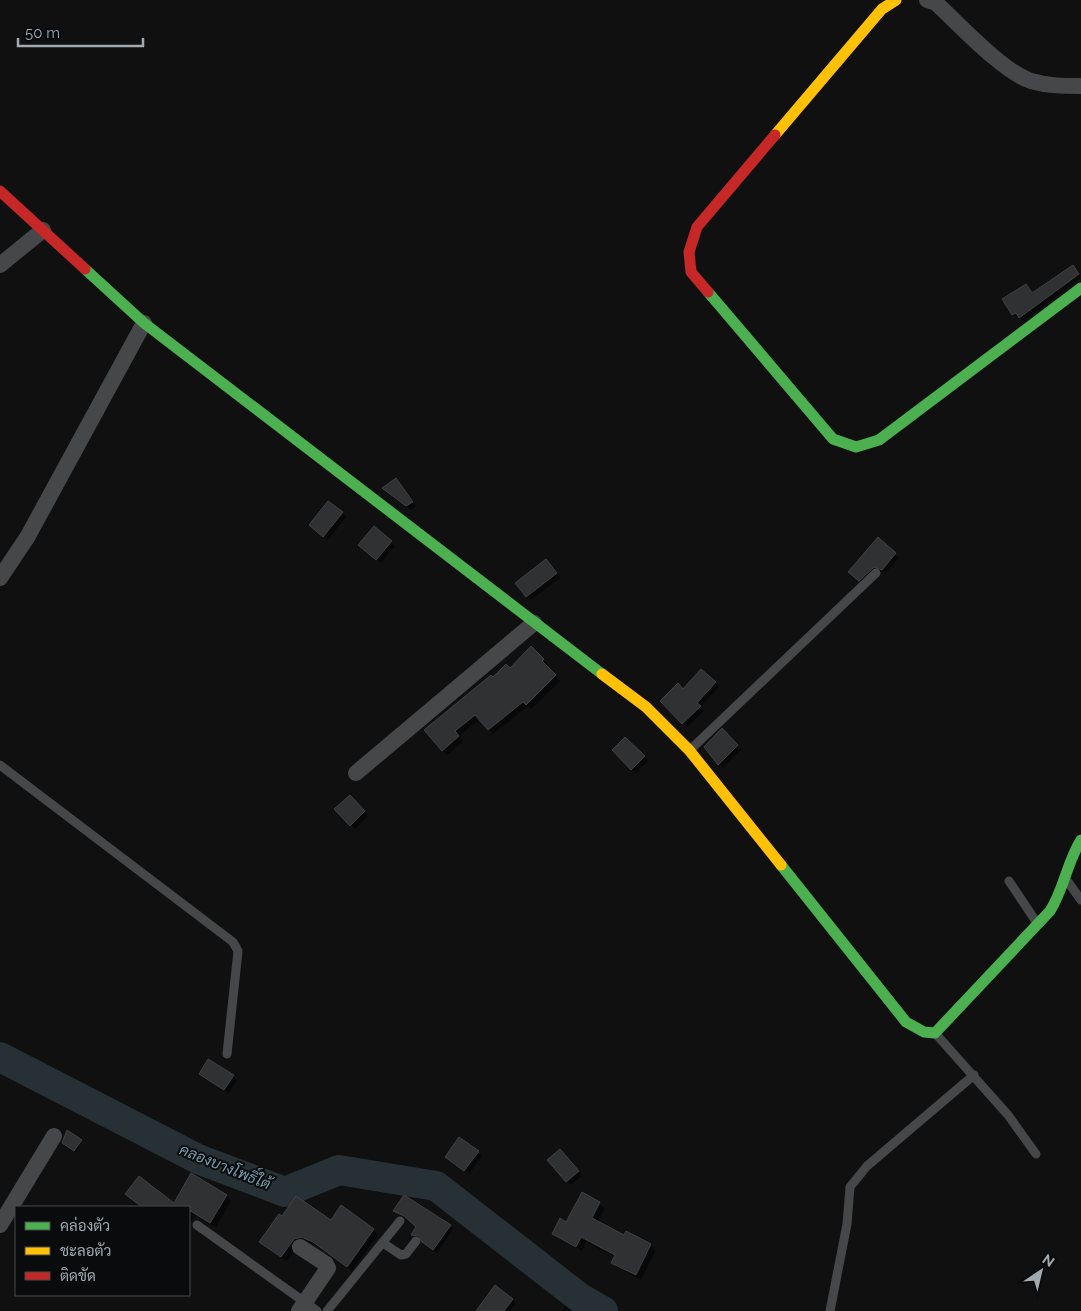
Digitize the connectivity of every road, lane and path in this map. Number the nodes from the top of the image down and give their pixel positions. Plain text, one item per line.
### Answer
1 (896, 0) edge
2 (927, 0) edge
3 (1081, 86) edge
4 (0, 191) edge
5 (43, 230) junction
6 (0, 265) edge
7 (1081, 288) edge
8 (144, 322) junction
9 (876, 573) dead end
10 (0, 578) edge
11 (534, 623) junction
12 (690, 750) junction
13 (0, 765) edge
14 (356, 773) dead end
15 (1081, 840) edge
16 (1066, 879) junction
17 (1009, 881) dead end
18 (1081, 900) edge
19 (1039, 925) junction
20 (935, 1033) junction
21 (227, 1054) dead end
22 (974, 1075) junction
23 (54, 1136) dead end
24 (1036, 1154) dead end
25 (400, 1221) dead end
26 (0, 1225) edge
27 (197, 1225) dead end
28 (416, 1241) dead end
29 (383, 1243) junction
30 (300, 1247) dead end
31 (307, 1308) edge
32 (327, 1311) edge
33 (830, 1311) edge

1 - 7 street
2 - 3 street
4 - 5 street
5 - 6 street
5 - 8 street
8 - 10 street
8 - 11 street
9 - 12 lane
11 - 12 street
11 - 14 street
12 - 20 street
13 - 21 lane
15 - 16 street
16 - 18 lane
16 - 19 street
17 - 19 lane
19 - 20 street
20 - 22 lane
22 - 24 lane
22 - 33 lane
23 - 26 street
25 - 29 lane
27 - 31 lane
28 - 29 lane
29 - 32 lane
30 - 31 street

